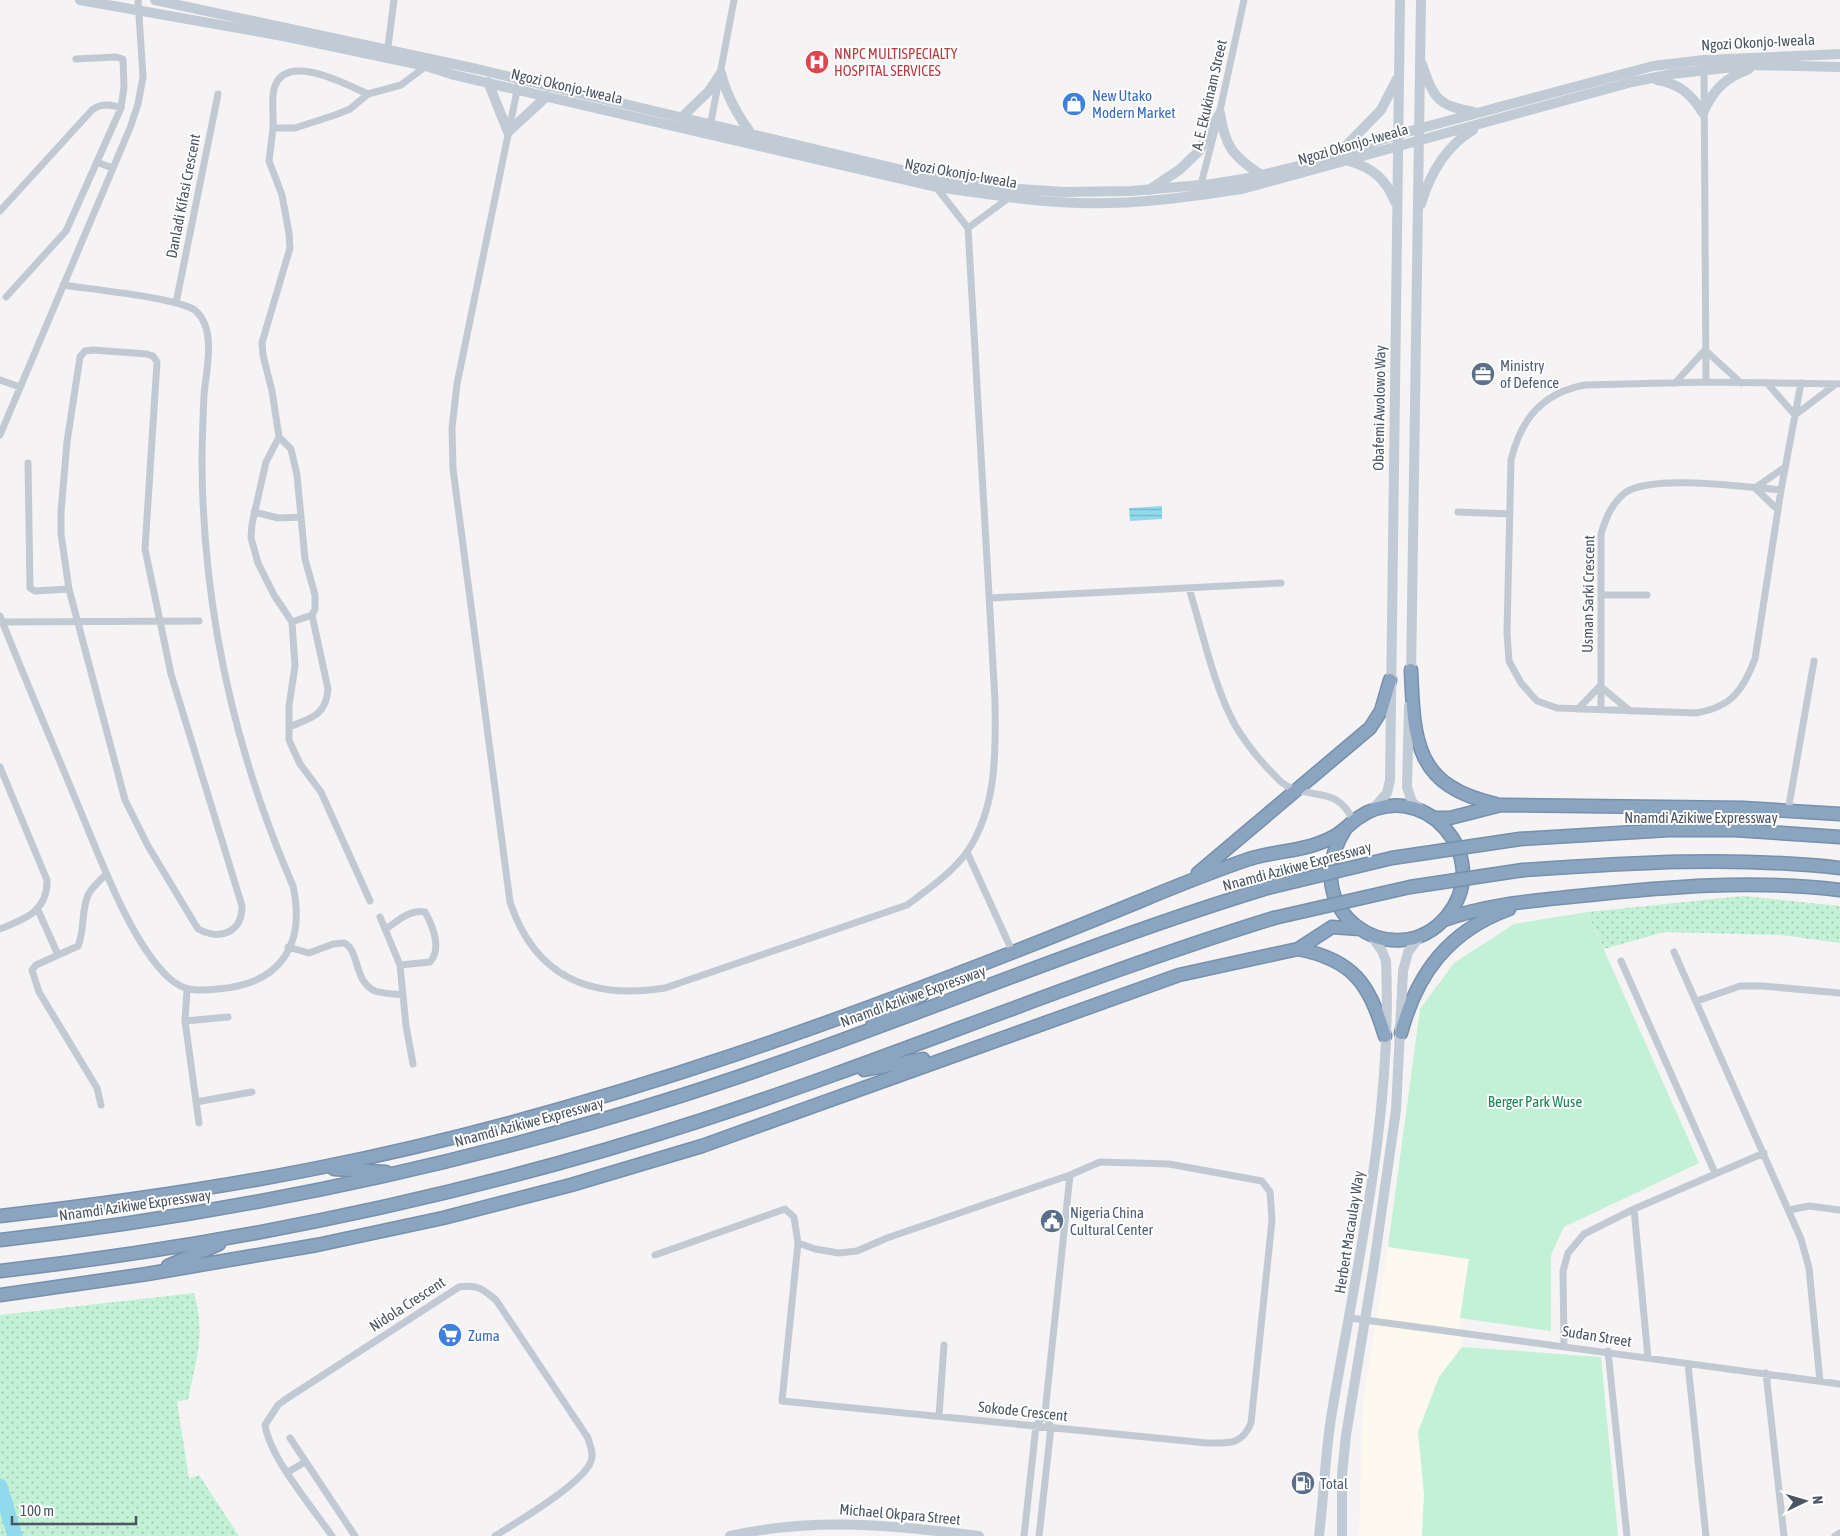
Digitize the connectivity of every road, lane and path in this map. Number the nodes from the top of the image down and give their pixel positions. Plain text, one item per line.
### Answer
1 (80, 0) edge
2 (156, 0) edge
3 (394, 0) edge
4 (734, 0) edge
5 (1244, 0) edge
6 (1400, 0) edge
7 (1420, 0) edge
8 (138, 5) edge
9 (1838, 53) edge
10 (387, 54) junction
11 (1420, 55) junction
12 (76, 58) dead end
13 (1704, 65) junction
14 (1758, 65) junction
15 (426, 66) junction
16 (1840, 66) edge
17 (721, 73) junction
18 (1399, 74) junction
19 (1650, 78) junction
20 (488, 82) junction
21 (518, 84) junction
22 (218, 94) dead end
23 (368, 94) junction
24 (546, 96) junction
25 (121, 108) junction
26 (1220, 113) junction
27 (1478, 113) junction
28 (1703, 113) junction
29 (681, 118) junction
30 (1485, 123) junction
31 (273, 128) junction
32 (1418, 129) junction
33 (710, 130) junction
34 (508, 132) junction
35 (1399, 134) junction
36 (752, 135) junction
37 (1419, 141) junction
38 (1399, 146) junction
39 (1336, 156) junction
40 (1348, 161) junction
41 (97, 162) junction
42 (112, 168) junction
43 (1261, 175) junction
44 (1201, 185) junction
45 (936, 187) junction
46 (1149, 190) junction
47 (1199, 196) junction
48 (1010, 197) junction
49 (1397, 207) junction
50 (0, 211) edge
51 (1417, 217) junction
52 (968, 228) junction
53 (63, 285) junction
54 (6, 297) dead end
55 (176, 303) junction
56 (1706, 350) junction
57 (0, 380) edge
58 (1706, 382) junction
59 (1675, 383) junction
60 (1741, 383) junction
61 (1767, 383) junction
62 (1801, 383) junction
63 (1838, 384) edge
64 (20, 387) junction
65 (1795, 415) junction
66 (0, 435) edge
67 (278, 437) junction
68 (28, 463) dead end
69 (1785, 467) junction
70 (1755, 488) junction
71 (1781, 490) junction
72 (1778, 510) junction
73 (254, 512) junction
74 (1458, 512) dead end
75 (1510, 514) junction
76 (301, 517) junction
77 (1281, 583) dead end
78 (1189, 588) junction
79 (69, 589) junction
80 (1601, 595) junction
81 (1646, 595) dead end
82 (990, 598) junction
83 (312, 615) junction
84 (1, 619) edge
85 (199, 621) dead end
86 (77, 622) junction
87 (160, 622) junction
88 (292, 622) junction
89 (1814, 661) dead end
90 (1411, 670) junction
91 (1390, 680) junction
92 (1600, 686) junction
93 (1578, 709) junction
94 (1601, 710) junction
95 (1630, 711) junction
96 (289, 727) junction
97 (0, 767) edge
98 (1297, 791) junction
99 (1501, 805) junction
100 (1372, 810) junction
101 (1421, 810) junction
102 (1788, 811) junction
103 (1840, 814) edge
104 (1436, 818) junction
105 (1350, 825) junction
106 (1840, 837) edge
107 (967, 852) junction
108 (1840, 868) edge
109 (106, 874) junction
110 (1173, 888) junction
111 (1840, 890) edge
112 (370, 901) dead end
113 (1531, 901) junction
114 (38, 910) junction
115 (380, 918) dead end
116 (0, 920) edge
117 (1444, 920) junction
118 (2, 928) edge
119 (386, 929) junction
120 (1365, 932) junction
121 (1421, 936) junction
122 (288, 947) junction
123 (1298, 949) junction
124 (1674, 952) dead end
125 (1013, 953) junction
126 (58, 955) junction
127 (1621, 961) dead end
128 (400, 965) junction
129 (953, 977) junction
130 (186, 990) junction
131 (1840, 993) edge
132 (403, 995) junction
133 (1697, 1000) junction
134 (228, 1017) dead end
135 (185, 1021) junction
136 (1400, 1033) junction
137 (1385, 1036) junction
138 (844, 1039) junction
139 (957, 1053) junction
140 (414, 1064) dead end
141 (827, 1077) junction
142 (252, 1092) dead end
143 (196, 1102) junction
144 (101, 1105) dead end
145 (198, 1122) dead end
146 (1764, 1154) junction
147 (320, 1168) junction
148 (404, 1173) junction
149 (1715, 1173) junction
150 (1070, 1176) junction
151 (1634, 1209) junction
152 (1789, 1210) junction
153 (1840, 1210) edge
154 (5, 1215) edge
155 (235, 1237) junction
156 (6, 1239) edge
157 (798, 1243) junction
158 (655, 1255) dead end
159 (0, 1271) edge
160 (147, 1274) junction
161 (0, 1295) edge
162 (1350, 1318) junction
163 (1365, 1319) junction
164 (944, 1345) dead end
165 (1564, 1345) junction
166 (1608, 1351) junction
167 (1648, 1358) junction
168 (1688, 1364) junction
169 (1766, 1373) junction
170 (1820, 1381) junction
171 (1840, 1384) edge
172 (1045, 1413) junction
173 (939, 1416) junction
174 (1036, 1426) junction
175 (1051, 1427) junction
176 (290, 1438) dead end
177 (305, 1462) junction
178 (288, 1472) junction
179 (1840, 1533) edge
180 (332, 1536) edge
181 (355, 1536) edge
182 (495, 1536) edge
183 (730, 1536) edge
184 (979, 1536) edge
185 (1024, 1536) edge
186 (1039, 1536) edge
187 (1318, 1536) edge
188 (1342, 1536) edge
189 (1627, 1536) edge
190 (1706, 1536) edge
191 (1784, 1536) edge
192 (1835, 1536) edge

1 - 8 street, Ngozi Okonjo-Iweala
2 - 10 street, Ngozi Okonjo-Iweala
3 - 10 street
4 - 17 street
5 - 26 street, A. E. Ekukinam Street
6 - 18 street, Obafemi Awolowo Way
7 - 11 street
8 - 10 street, Ngozi Okonjo-Iweala
8 - 42 street
9 - 13 street, Ngozi Okonjo-Iweala
10 - 15 street, Ngozi Okonjo-Iweala
10 - 21 street, Ngozi Okonjo-Iweala
11 - 27 street
11 - 32 street
12 - 25 street
13 - 14 street, Ngozi Okonjo-Iweala
13 - 19 street, Ngozi Okonjo-Iweala
13 - 27 street, Ngozi Okonjo-Iweala
13 - 28 street
14 - 16 street, Ngozi Okonjo-Iweala
14 - 28 street
15 - 20 street, Ngozi Okonjo-Iweala
15 - 23 street
17 - 29 street
17 - 33 street
17 - 36 street
18 - 35 street, Obafemi Awolowo Way
18 - 39 street
19 - 28 street
19 - 30 street, Ngozi Okonjo-Iweala
20 - 21 street, Ngozi Okonjo-Iweala
20 - 34 street
21 - 24 street, Ngozi Okonjo-Iweala
21 - 29 street, Ngozi Okonjo-Iweala
21 - 34 street
22 - 55 street, Danladi Kifasi Crescent
23 - 31 street
23 - 31 street
24 - 33 street, Ngozi Okonjo-Iweala
24 - 34 street
25 - 41 street
25 - 50 street
26 - 43 street
26 - 44 street, A. E. Ekukinam Street
26 - 46 street
27 - 32 street, Ngozi Okonjo-Iweala
28 - 56 street
29 - 33 street, Ngozi Okonjo-Iweala
30 - 37 street, Ngozi Okonjo-Iweala
30 - 51 street
31 - 67 street
32 - 35 street, Ngozi Okonjo-Iweala
32 - 37 street
33 - 36 street, Ngozi Okonjo-Iweala
33 - 45 street, Ngozi Okonjo-Iweala
34 - 107 street
35 - 38 street, Obafemi Awolowo Way
35 - 39 street, Ngozi Okonjo-Iweala
36 - 46 street, Ngozi Okonjo-Iweala
37 - 38 street, Ngozi Okonjo-Iweala
37 - 51 street
38 - 40 street, Ngozi Okonjo-Iweala
38 - 49 street, Obafemi Awolowo Way
39 - 43 street, Ngozi Okonjo-Iweala
40 - 47 street, Ngozi Okonjo-Iweala
40 - 49 street
41 - 42 street
41 - 54 street
42 - 53 street
43 - 44 street, Ngozi Okonjo-Iweala
44 - 46 street, Ngozi Okonjo-Iweala
44 - 47 street, A. E. Ekukinam Street
45 - 48 street, Ngozi Okonjo-Iweala
45 - 52 street
47 - 48 street, Ngozi Okonjo-Iweala
48 - 52 street
49 - 91 street, Obafemi Awolowo Way
51 - 90 street
52 - 82 street
53 - 55 street
53 - 64 street
55 - 122 street
56 - 58 street
56 - 59 street
56 - 60 street
57 - 64 street
58 - 59 street
58 - 60 street
59 - 75 street
60 - 61 street
61 - 62 street
61 - 65 street
62 - 63 street
62 - 65 street
63 - 65 street
64 - 66 street
65 - 69 street
67 - 73 street
67 - 76 street
68 - 79 street
69 - 70 street
69 - 71 street
70 - 71 street, Usman Sarki Crescent
70 - 72 street
70 - 80 street, Usman Sarki Crescent
71 - 72 street
72 - 95 street
73 - 76 street
73 - 88 street
74 - 75 street
75 - 93 street
76 - 83 street
77 - 78 street
78 - 82 street
78 - 98 street
79 - 86 street
79 - 87 street
80 - 81 street
80 - 92 street, Usman Sarki Crescent
82 - 107 street
83 - 88 street
83 - 96 street
84 - 86 street
84 - 109 street
85 - 87 street
86 - 87 street
86 - 87 street
88 - 96 street
89 - 102 street
90 - 99 highway
90 - 101 street
91 - 98 highway
91 - 100 street, Obafemi Awolowo Way
92 - 93 street
92 - 94 street, Usman Sarki Crescent
92 - 95 street
93 - 94 street
94 - 95 street
96 - 112 street
97 - 114 street
98 - 105 street
98 - 110 highway
99 - 102 highway, Nnamdi Azikiwe Expressway
99 - 104 highway, Nnamdi Azikiwe Expressway
100 - 101 highway
100 - 105 highway
101 - 104 highway
102 - 103 highway, Nnamdi Azikiwe Expressway
104 - 117 highway
105 - 110 highway, Nnamdi Azikiwe Expressway
105 - 120 highway
106 - 138 highway, Nnamdi Azikiwe Expressway, bridge
107 - 125 street
108 - 141 highway, bridge
109 - 126 street
109 - 130 street
110 - 125 highway, Nnamdi Azikiwe Expressway
111 - 113 highway
113 - 117 highway
113 - 136 highway
114 - 118 street
114 - 126 street
115 - 119 street
116 - 118 street
117 - 121 highway
119 - 128 street
119 - 128 street
120 - 121 highway
120 - 123 highway
120 - 137 street, Herbert Macaulay Way
121 - 136 street, Herbert Macaulay Way
122 - 130 street
122 - 132 street
123 - 137 highway
123 - 139 highway
124 - 133 street
125 - 129 highway, Nnamdi Azikiwe Expressway
126 - 144 street
127 - 149 street
128 - 132 street
129 - 138 highway
129 - 147 highway, Nnamdi Azikiwe Expressway
130 - 135 street
131 - 133 street
132 - 140 street
133 - 146 street
134 - 135 street
135 - 143 street
136 - 163 street, Herbert Macaulay Way
137 - 162 street, Herbert Macaulay Way
138 - 148 highway, Nnamdi Azikiwe Expressway
139 - 141 highway
139 - 160 highway
141 - 155 highway
142 - 143 street
143 - 145 street
146 - 149 street
146 - 152 street
147 - 148 highway
147 - 154 highway, Nnamdi Azikiwe Expressway
148 - 156 highway, Nnamdi Azikiwe Expressway
149 - 151 street
150 - 157 street
150 - 172 street
150 - 175 street, Sokode Crescent
151 - 165 street
151 - 167 street
152 - 153 street
152 - 170 street
155 - 159 highway
155 - 160 highway
157 - 158 street
157 - 173 street, Sokode Crescent
160 - 161 highway
162 - 163 street, Sudan Street
162 - 187 street, Herbert Macaulay Way
163 - 165 street, Sudan Street
163 - 188 street, Herbert Macaulay Way
164 - 173 street
165 - 166 street, Sudan Street
166 - 167 street, Sudan Street
166 - 189 street
167 - 168 street, Sudan Street
168 - 169 street, Sudan Street
168 - 190 street
169 - 170 street, Sudan Street
169 - 191 street
170 - 171 street, Sudan Street
172 - 174 street
172 - 175 street
173 - 174 street, Sokode Crescent
174 - 175 street, Sokode Crescent
174 - 185 street
175 - 186 street
176 - 177 street
177 - 178 street
177 - 181 street
178 - 180 street, Nidola Crescent
178 - 182 street, Nidola Crescent
179 - 192 street
183 - 184 street, Michael Okpara Street

